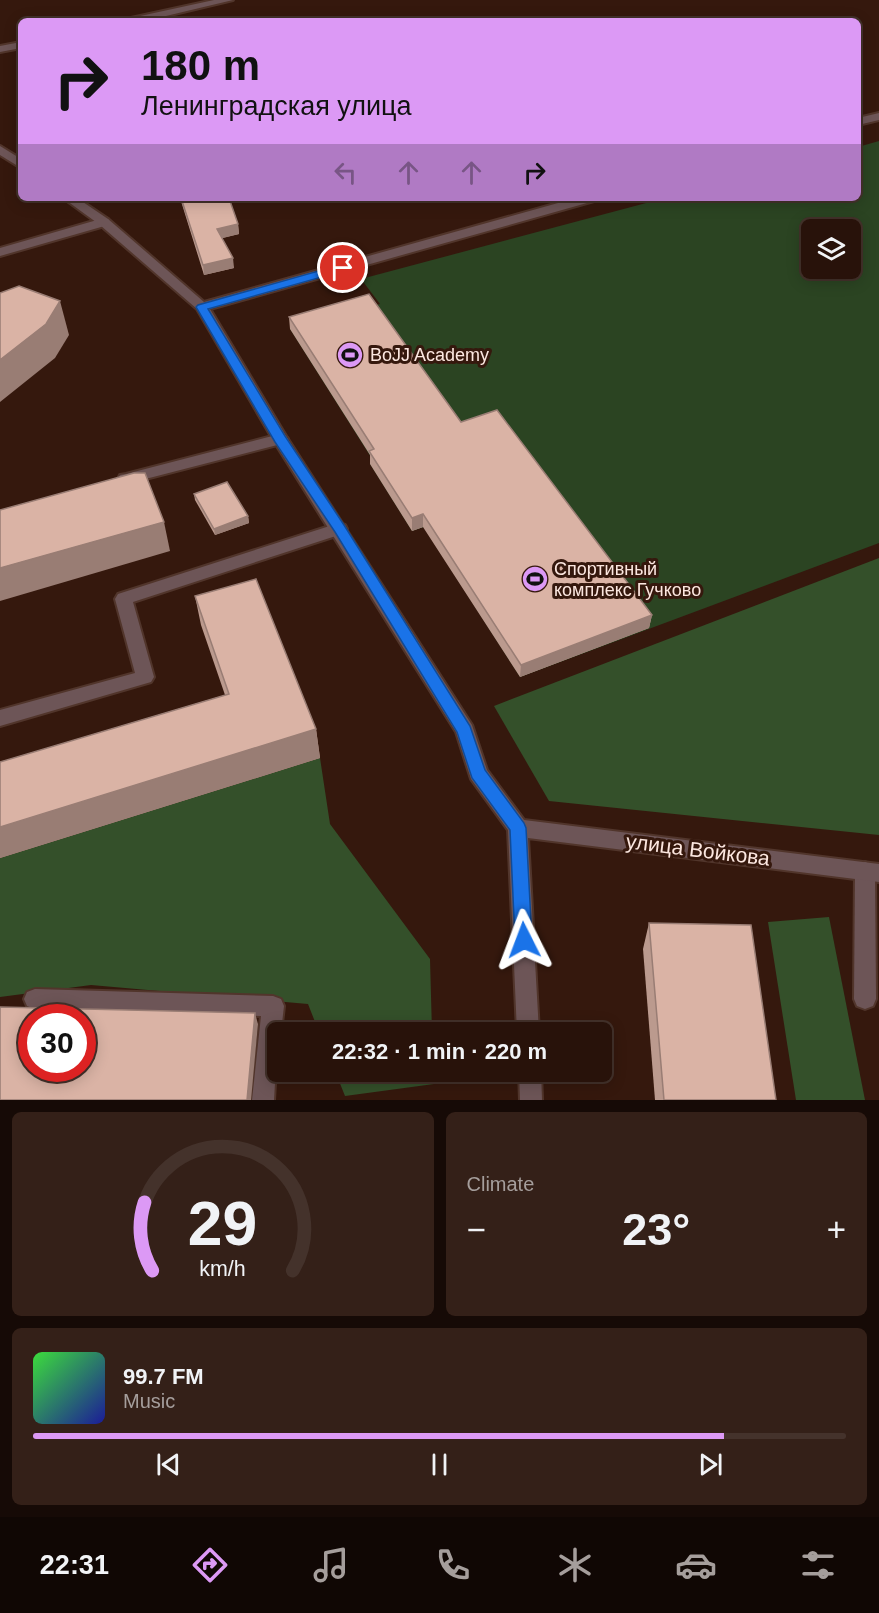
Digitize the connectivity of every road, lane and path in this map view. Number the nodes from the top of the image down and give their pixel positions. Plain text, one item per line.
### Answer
1 (228, 0) edge
2 (145, 18) edge
3 (18, 46) edge
4 (0, 49) edge
5 (879, 116) edge
6 (861, 121) edge
7 (0, 150) edge
8 (18, 163) edge
9 (73, 201) edge
10 (579, 201) edge
11 (104, 222) junction
12 (0, 252) edge
13 (202, 307) junction
14 (280, 439) junction
15 (113, 482) edge
16 (339, 529) junction
17 (0, 718) edge
18 (518, 828) junction
19 (872, 872) edge
20 (35, 999) dead end
21 (865, 999) dead end
22 (528, 1022) edge
23 (530, 1082) edge
24 (263, 1100) edge
25 (531, 1100) edge

1 - 2 street
3 - 4 street
5 - 6 street
7 - 8 street
9 - 11 street
10 - 13 street
11 - 12 street
11 - 13 street
13 - 14 street
14 - 15 street
14 - 16 street
16 - 17 street
16 - 18 street
18 - 19 street, улица Войкова
18 - 22 street
19 - 21 street
20 - 24 street
23 - 25 street

